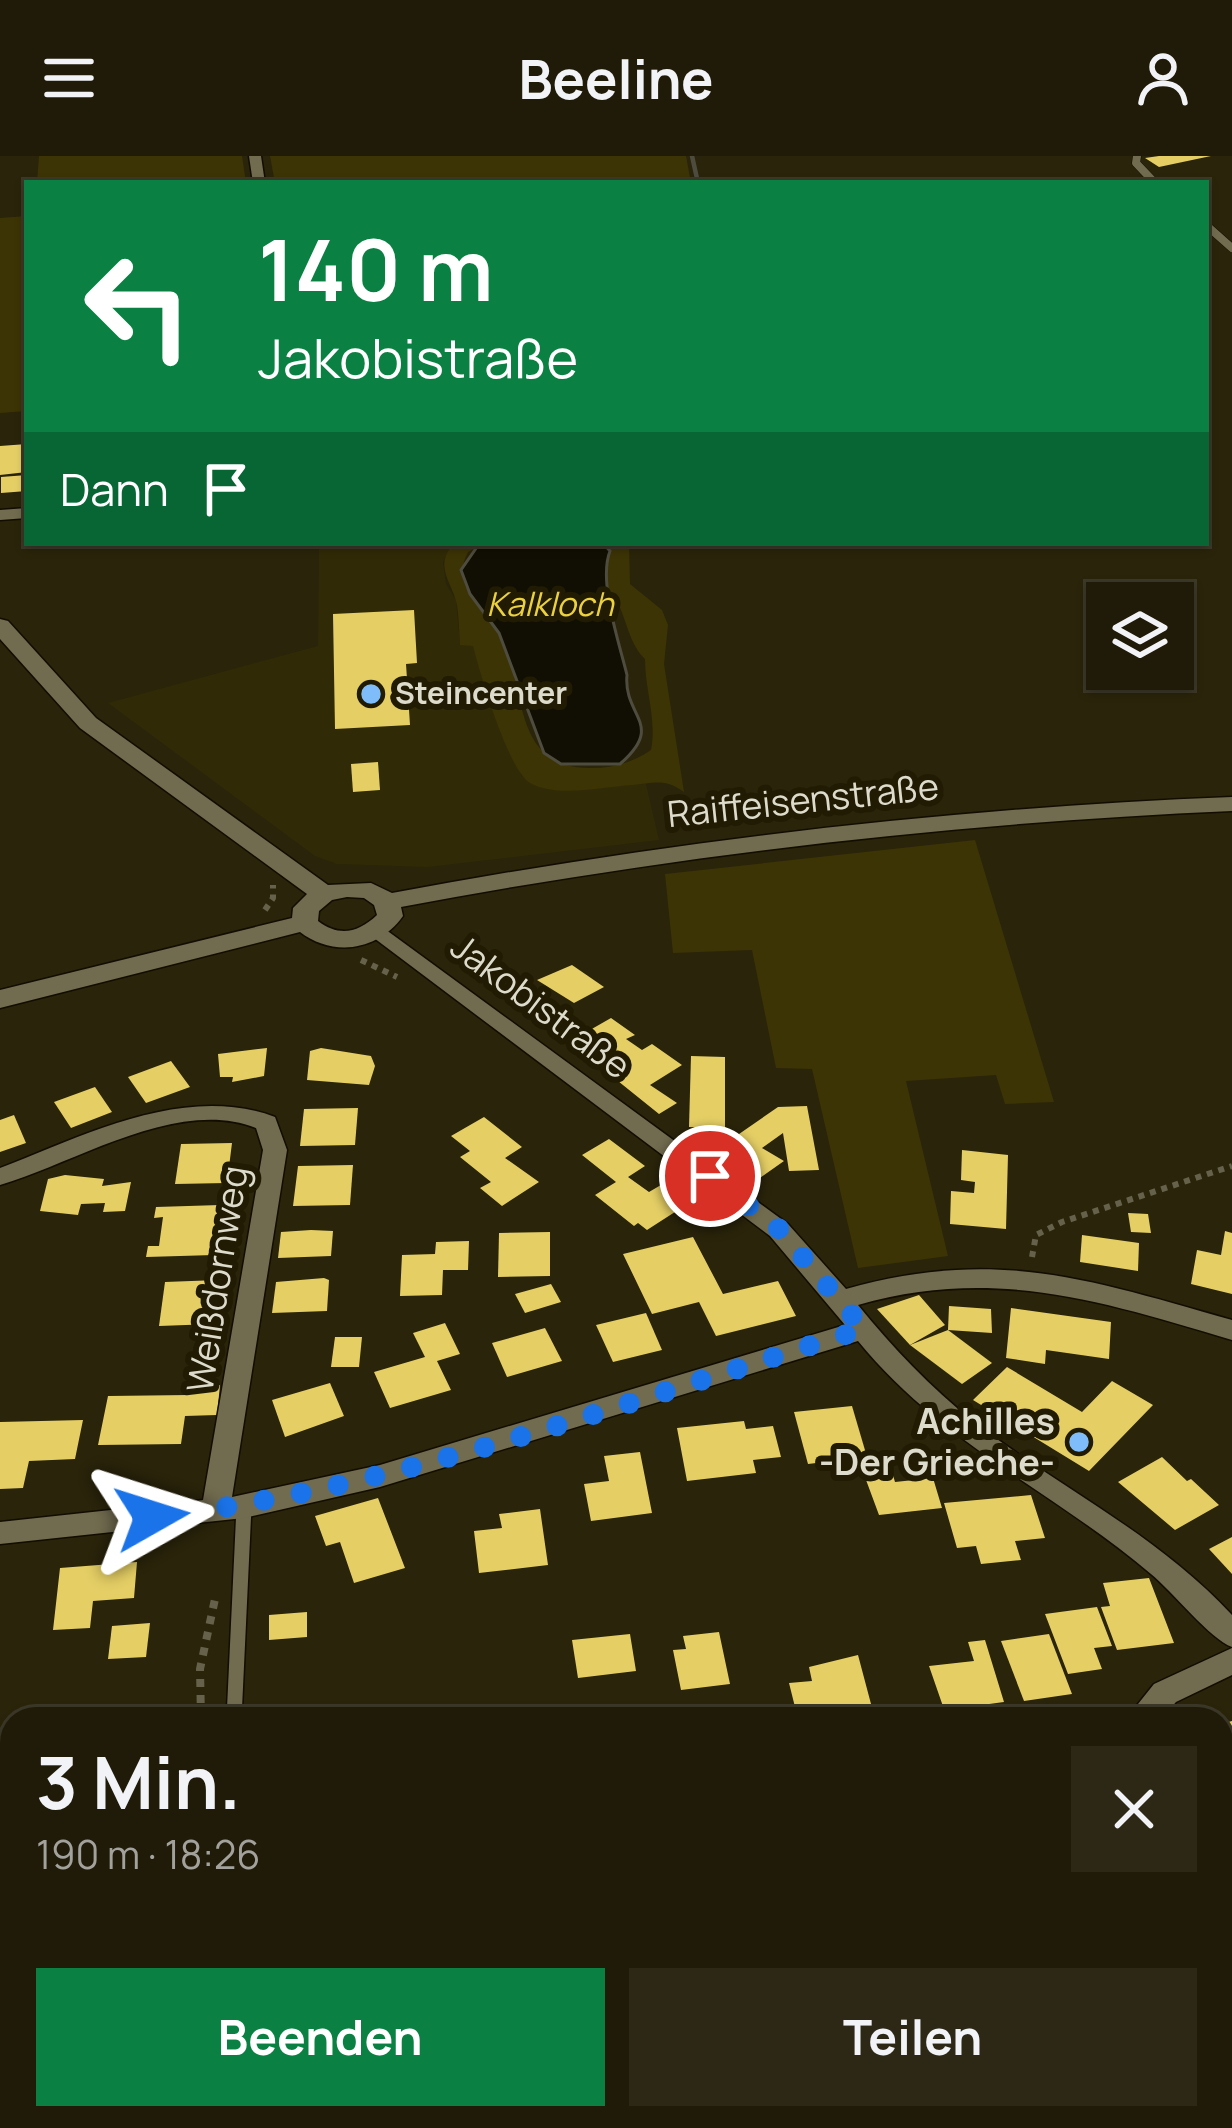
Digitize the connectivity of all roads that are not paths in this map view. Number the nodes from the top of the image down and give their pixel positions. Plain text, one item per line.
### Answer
1 (1137, 156) edge
2 (1152, 180) edge
3 (1209, 227) edge
4 (1232, 248) edge
5 (0, 626) edge
6 (1232, 804) edge
7 (323, 894) junction
8 (387, 902) junction
9 (305, 923) junction
10 (378, 930) junction
11 (0, 999) edge
12 (0, 1177) edge
13 (842, 1300) junction
14 (864, 1329) junction
15 (1232, 1330) edge
16 (230, 1509) junction
17 (0, 1533) edge
18 (1232, 1635) edge
19 (1232, 1660) edge
20 (236, 1707) edge
21 (1149, 1707) edge

1 - 2 lane
3 - 4 lane
5 - 7 street
6 - 8 street, Raiffeisenstraße
7 - 8 street, Raiffeisenstraße
7 - 9 street
8 - 10 street
9 - 10 street
9 - 11 street
10 - 13 street, Jakobistraße
12 - 16 street, Weißdornweg
13 - 14 street, Jakobistraße
13 - 15 street
14 - 16 street
14 - 18 street, Jakobistraße
16 - 17 street
16 - 20 lane
19 - 21 street

